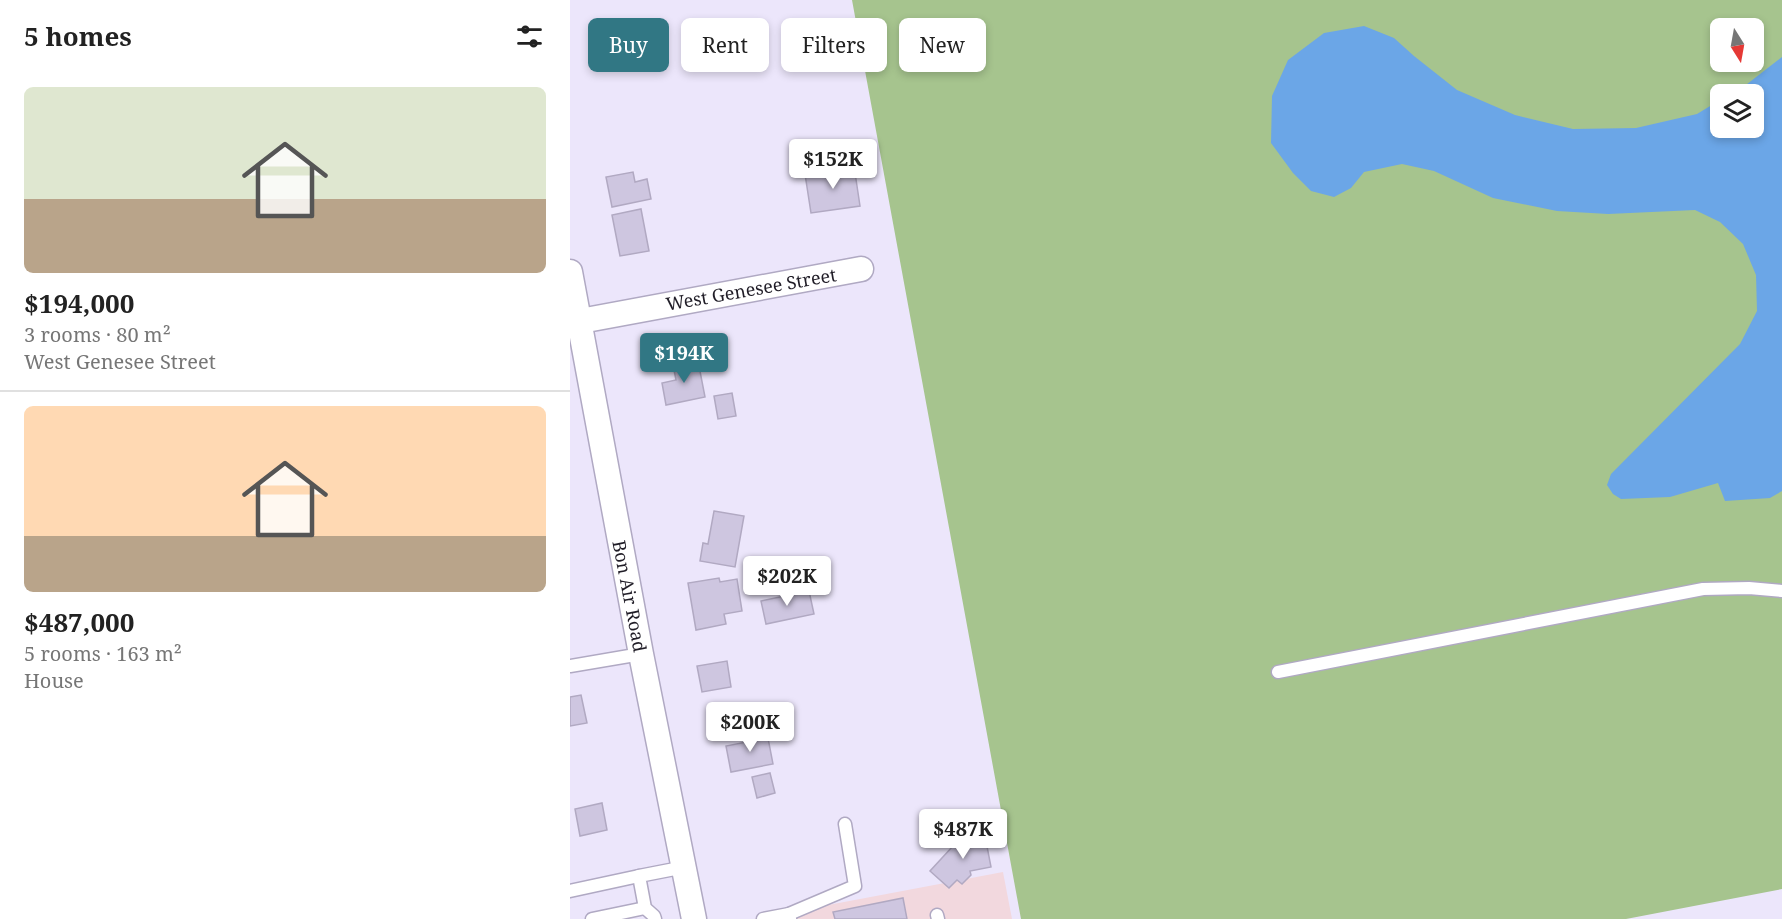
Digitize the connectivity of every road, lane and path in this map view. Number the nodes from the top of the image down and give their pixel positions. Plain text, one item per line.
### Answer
1 (861, 269) dead end
2 (570, 272) edge
3 (574, 322) edge
4 (1782, 591) edge
5 (640, 654) junction
6 (570, 666) edge
7 (1278, 672) dead end
8 (844, 824) dead end
9 (685, 867) junction
10 (639, 876) junction
11 (570, 891) edge
12 (645, 908) junction
13 (789, 917) edge
14 (592, 919) edge
15 (655, 919) edge
16 (694, 919) edge
17 (763, 919) edge

1 - 3 street, West Genesee Street
2 - 3 street, Bon Air Road
3 - 5 street, Bon Air Road
4 - 7 lane
5 - 6 lane
5 - 9 street, Bon Air Road
8 - 13 lane
9 - 10 lane
9 - 16 street, Bon Air Road
10 - 11 lane
10 - 12 lane
12 - 14 lane
12 - 15 lane
13 - 17 lane

